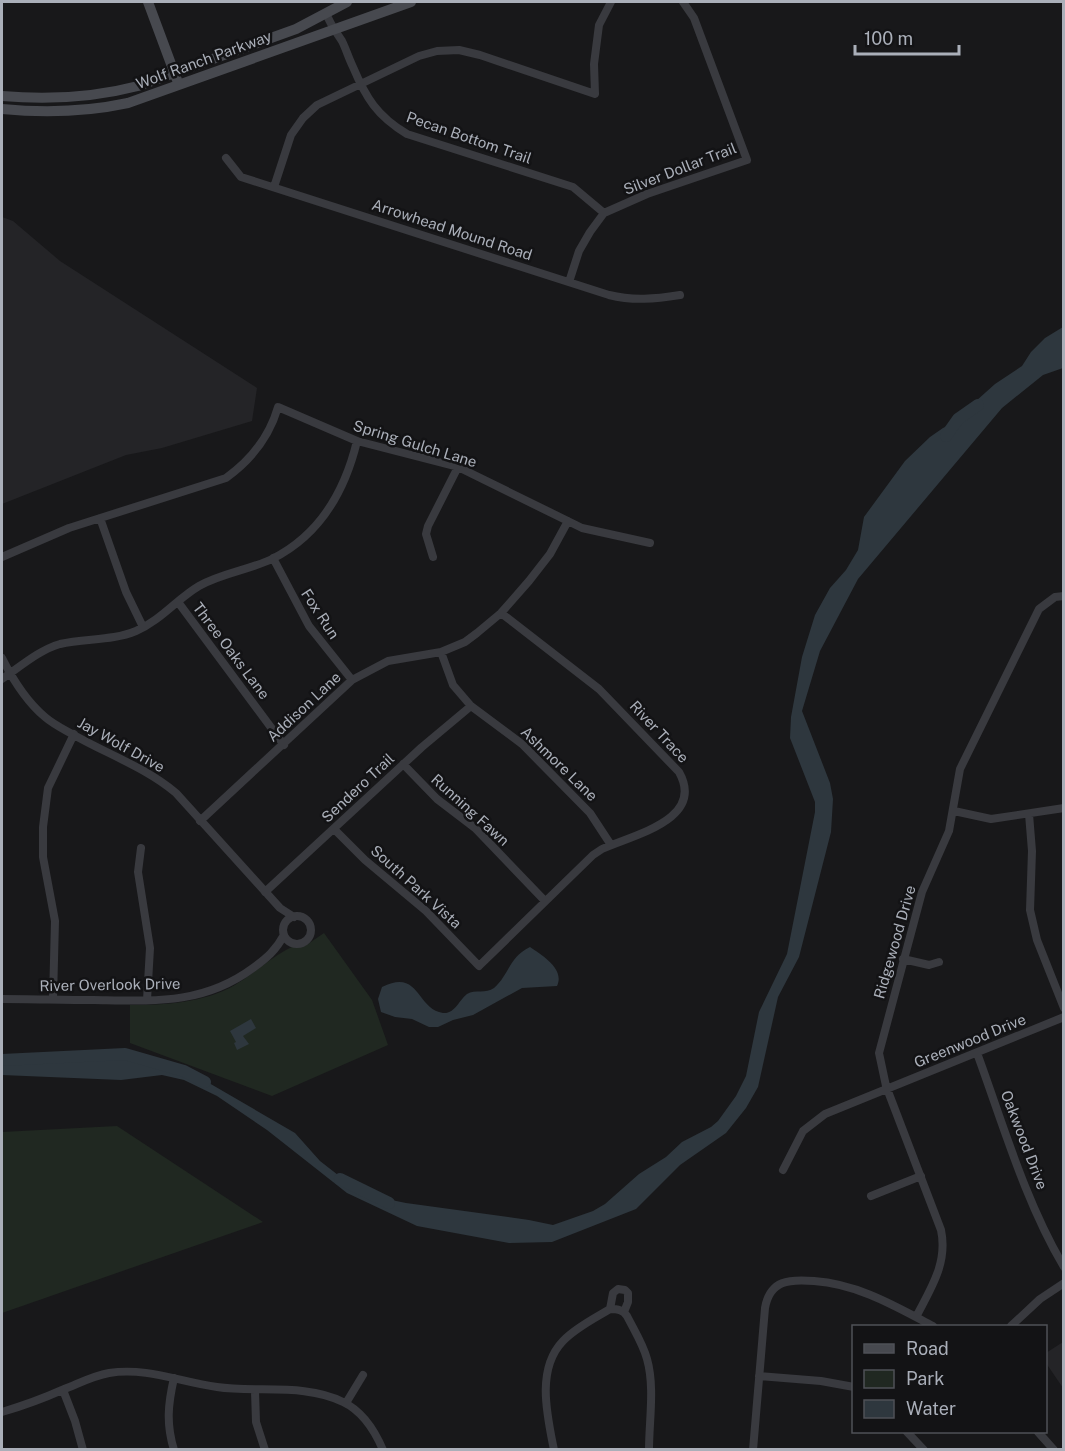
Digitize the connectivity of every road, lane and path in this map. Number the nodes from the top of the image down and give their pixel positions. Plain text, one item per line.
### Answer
1 (148, 2) edge
2 (347, 2) edge
3 (411, 2) edge
4 (611, 2) edge
5 (684, 2) edge
6 (326, 13) junction
7 (332, 29) junction
8 (174, 74) junction
9 (361, 85) junction
10 (179, 86) junction
11 (2, 96) edge
12 (2, 109) edge
13 (226, 158) dead end
14 (274, 187) junction
15 (604, 213) junction
16 (569, 282) junction
17 (680, 295) dead end
18 (357, 441) junction
19 (458, 467) junction
20 (100, 518) junction
21 (568, 521) junction
22 (650, 543) dead end
23 (2, 557) edge
24 (433, 557) dead end
25 (273, 558) junction
26 (1064, 596) edge
27 (178, 602) junction
28 (501, 613) junction
29 (143, 627) junction
30 (441, 652) junction
31 (2, 658) edge
32 (10, 674) junction
33 (2, 678) edge
34 (352, 681) junction
35 (471, 706) junction
36 (74, 735) junction
37 (284, 745) junction
38 (403, 764) junction
39 (1064, 808) edge
40 (954, 811) junction
41 (1029, 814) junction
42 (200, 821) junction
43 (334, 829) junction
44 (611, 845) junction
45 (141, 848) dead end
46 (265, 892) junction
47 (545, 901) junction
48 (280, 908) junction
49 (294, 917) junction
50 (285, 923) junction
51 (284, 935) junction
52 (292, 944) junction
53 (276, 949) junction
54 (903, 959) junction
55 (939, 962) dead end
56 (479, 966) joint
57 (2, 999) edge
58 (53, 999) junction
59 (147, 1000) junction
60 (1064, 1008) edge
61 (1064, 1017) edge
62 (977, 1053) junction
63 (887, 1089) junction
64 (783, 1170) dead end
65 (921, 1176) junction
66 (871, 1196) dead end
67 (1064, 1267) edge
68 (1064, 1283) edge
69 (610, 1309) junction
70 (624, 1312) junction
71 (916, 1317) junction
72 (931, 1325) edge
73 (1012, 1325) edge
74 (363, 1375) dead end
75 (759, 1377) junction
76 (174, 1378) junction
77 (852, 1387) edge
78 (63, 1390) junction
79 (255, 1391) junction
80 (346, 1403) junction
81 (2, 1412) edge
82 (909, 1433) edge
83 (1040, 1433) edge
84 (83, 1449) edge
85 (174, 1449) edge
86 (265, 1449) edge
87 (383, 1449) edge
88 (554, 1449) edge
89 (649, 1449) edge
90 (753, 1449) edge
91 (924, 1449) edge
92 (1054, 1449) edge

1 - 8 street
2 - 6 street, Wolf Ranch Parkway
3 - 7 street, Wolf Ranch Parkway
4 - 9 street
5 - 15 street, Silver Dollar Trail
6 - 7 street, Pecan Bottom Trail
6 - 8 street, Wolf Ranch Parkway
7 - 9 street, Pecan Bottom Trail
7 - 10 street, Wolf Ranch Parkway
8 - 10 street
8 - 11 street, Wolf Ranch Parkway
9 - 14 street
9 - 15 street, Pecan Bottom Trail
10 - 12 street, Wolf Ranch Parkway
13 - 14 street, Arrowhead Mound Road
14 - 16 street, Arrowhead Mound Road
15 - 16 street
16 - 17 street, Arrowhead Mound Road
18 - 19 street, Spring Gulch Lane
18 - 20 street, Spring Gulch Lane
18 - 25 street
19 - 21 street, Spring Gulch Lane
19 - 24 street
20 - 23 street, Spring Gulch Lane
20 - 29 street
21 - 22 street, Spring Gulch Lane
21 - 28 street, Addison Lane
25 - 27 street
25 - 34 street, Fox Run
26 - 40 street, Ridgewood Drive
27 - 29 street
27 - 37 street, Three Oaks Lane
28 - 30 street, Addison Lane
28 - 44 street, River Trace
29 - 32 street
30 - 34 street, Addison Lane
30 - 35 street, Ashmore Lane
31 - 32 street, Jay Wolf Drive
32 - 33 street
32 - 36 street, Jay Wolf Drive
34 - 37 street, Addison Lane
35 - 38 street, Sendero Trail
35 - 44 street, Ashmore Lane
36 - 42 street, Jay Wolf Drive
36 - 58 street
37 - 42 street, Addison Lane
38 - 43 street, Sendero Trail
38 - 47 street, Running Fawn
39 - 41 street
40 - 41 street
40 - 54 street, Ridgewood Drive
41 - 60 street
42 - 46 street, Jay Wolf Drive
43 - 46 street, Sendero Trail
43 - 56 street, South Park Vista
44 - 47 street, River Trace
45 - 59 street
46 - 48 street, Jay Wolf Drive
47 - 56 street, River Trace
48 - 49 street, Jay Wolf Drive
48 - 50 street, Jay Wolf Drive
49 - 50 street
49 - 52 street
50 - 51 street
51 - 52 street
51 - 53 street
52 - 53 street
53 - 59 street, River Overlook Drive
54 - 55 street
54 - 63 street, Ridgewood Drive
57 - 58 street, River Overlook Drive
58 - 59 street, River Overlook Drive
61 - 62 street, Greenwood Drive
62 - 63 street, Greenwood Drive
62 - 67 street, Oakwood Drive
63 - 64 street, Greenwood Drive
63 - 65 street, Ridgewood Drive
65 - 66 street
65 - 71 street, Ridgewood Drive
68 - 73 street
69 - 70 street
69 - 70 street
69 - 88 street
70 - 89 street
71 - 72 street
71 - 75 street
74 - 80 street
75 - 77 street
75 - 90 street
76 - 78 street
76 - 79 street
76 - 85 street
78 - 81 street
78 - 84 street
79 - 80 street
79 - 86 street
80 - 87 street
82 - 91 street
83 - 92 street

